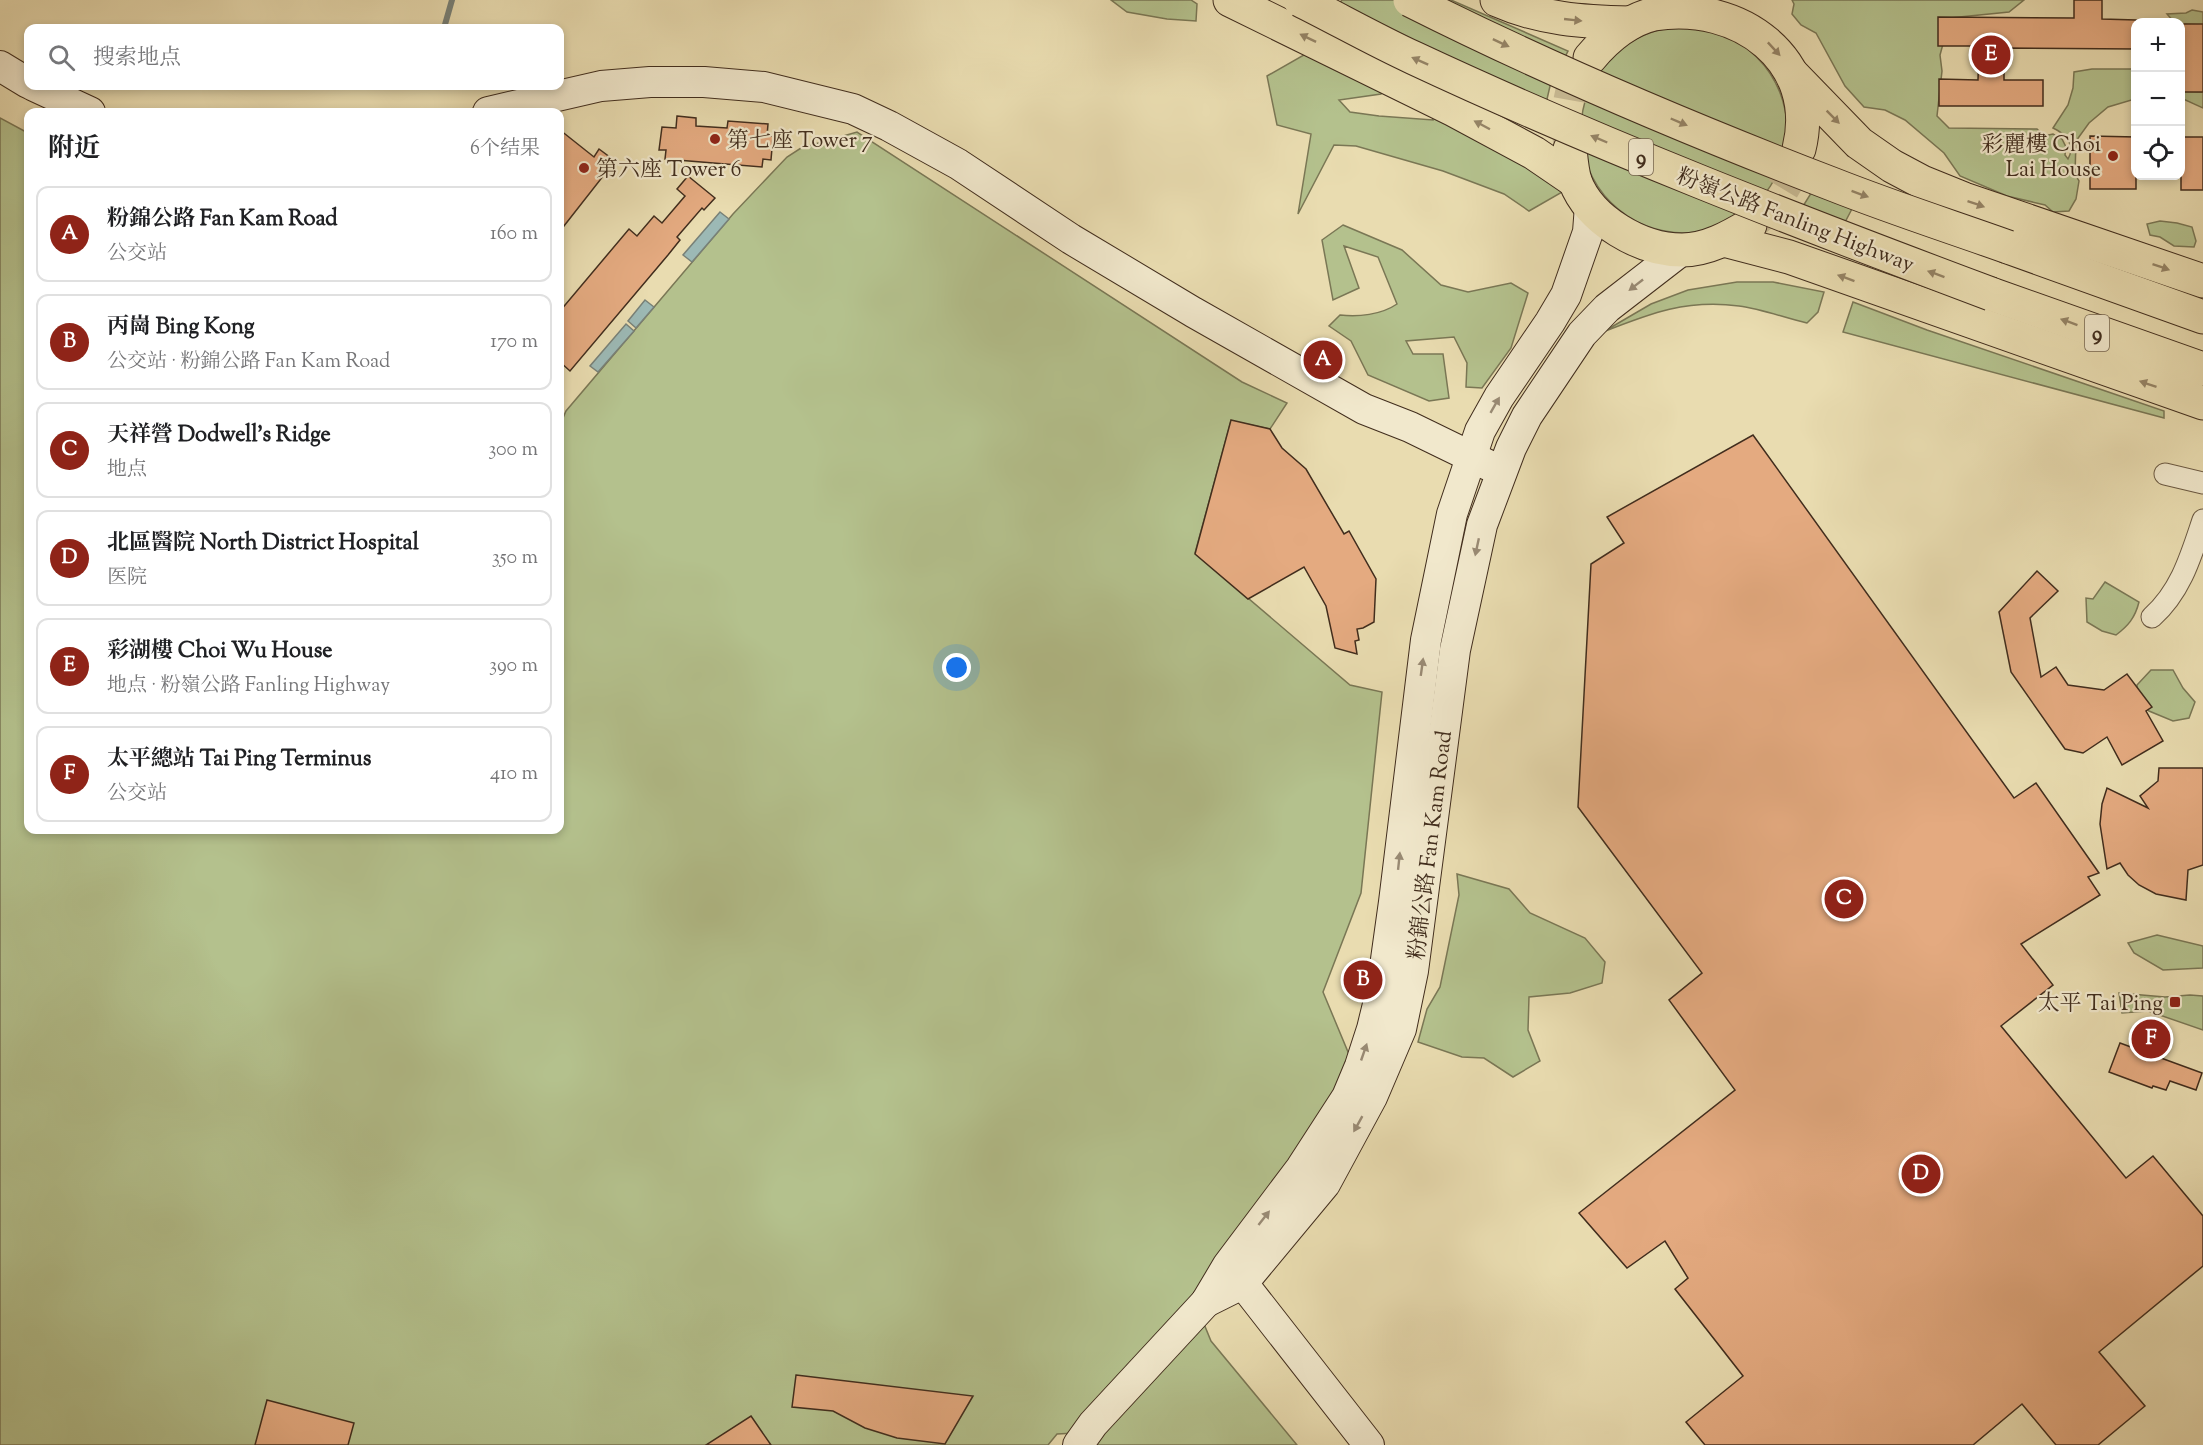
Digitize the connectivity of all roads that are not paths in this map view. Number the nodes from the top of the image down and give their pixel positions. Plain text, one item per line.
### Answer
1 (1230, 0) edge
2 (1300, 0) edge
3 (1410, 0) edge
4 (1497, 0) edge
5 (1648, 12) edge
6 (1745, 14) edge
7 (1590, 58) tunnel mouth
8 (0, 66) edge
9 (1793, 75) junction
10 (24, 81) edge
11 (43, 90) edge
12 (81, 108) edge
13 (505, 108) edge
14 (1799, 149) tunnel mouth
15 (1578, 179) junction
16 (1682, 250) junction
17 (2203, 281) edge
18 (2203, 317) edge
19 (2203, 369) edge
20 (2203, 403) edge
21 (1467, 467) junction
22 (2165, 474) dead end
23 (1498, 481) junction
24 (2203, 483) edge
25 (2203, 520) edge
26 (2152, 617) dead end
27 (1235, 1274) junction
28 (1078, 1445) edge
29 (1369, 1445) edge

15 -> 1 main road
19 -> 2 main road, 粉嶺公路 Fanling Highway / 9, bridge
3 -> 18 main road, 粉嶺公路 Fanling Highway / 9, bridge
4 -> 5 main road
5 - 6 main road
5 - 7 main road
6 -> 9 main road
8 - 10 main road
9 - 14 main road
9 -> 17 main road
11 - 12 main road
13 - 21 main road
15 - 16 main road
21 -> 15 main road, 粉錦公路 Fan Kam Road
20 -> 16 main road
16 -> 23 main road, 粉錦公路 Fan Kam Road
21 - 23 main road
27 -> 21 main road, 粉錦公路 Fan Kam Road
22 - 24 street
23 -> 27 main road, 粉錦公路 Fan Kam Road
25 - 26 street
27 - 28 main road, 粉錦公路 Fan Kam Road
27 - 29 main road

